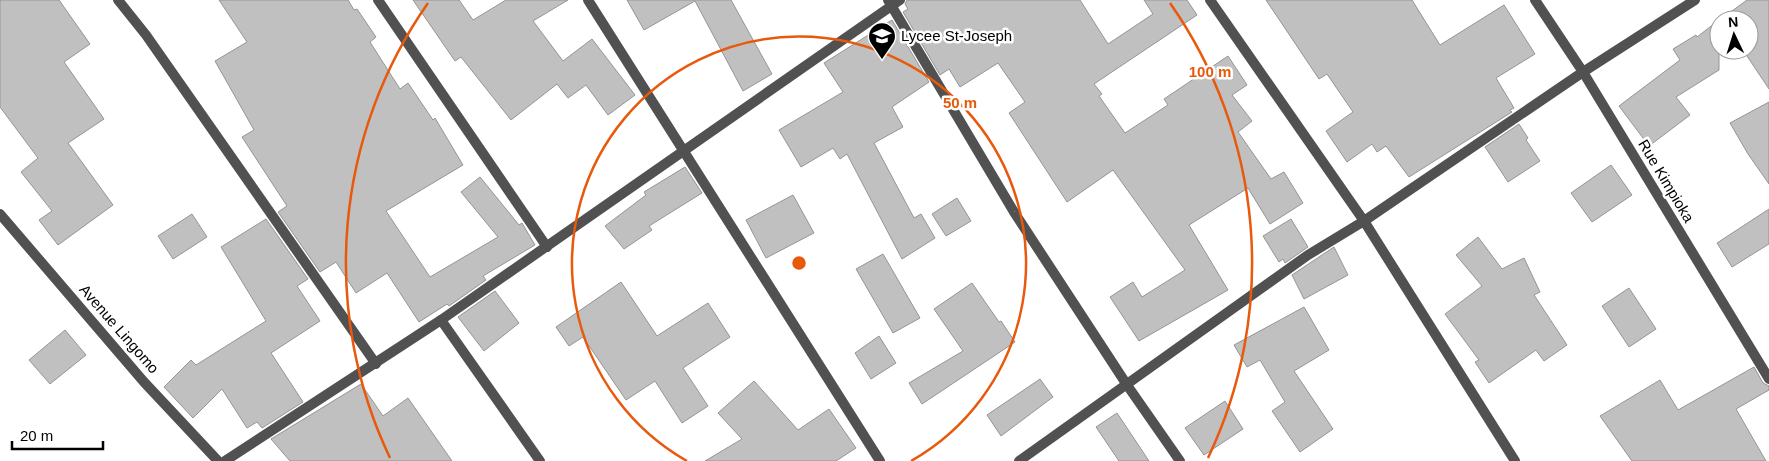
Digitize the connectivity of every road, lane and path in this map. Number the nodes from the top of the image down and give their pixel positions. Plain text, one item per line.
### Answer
1 (118, 0) edge
2 (378, 0) edge
3 (588, 0) edge
4 (1210, 0) edge
5 (1535, 0) edge
6 (1695, 0) edge
7 (893, 2) edge
8 (1583, 72) junction
9 (682, 151) junction
10 (0, 214) edge
11 (1364, 221) junction
12 (547, 247) junction
13 (441, 320) junction
14 (376, 364) junction
15 (1769, 379) edge
16 (1127, 385) junction
17 (218, 461) edge
18 (226, 461) edge
19 (540, 461) edge
20 (880, 461) edge
21 (1019, 461) edge
22 (1180, 461) edge
23 (1515, 461) edge

1 - 14 street
2 - 12 street
3 - 9 street
4 - 11 street
5 - 8 street, Rue Kimpioka
6 - 8 street
7 - 9 street
7 - 16 street
8 - 11 street
8 - 15 street, Rue Kimpioka
9 - 12 street
9 - 20 street
10 - 17 street, Avenue Lingomo
11 - 16 street
11 - 23 street
12 - 13 street
13 - 14 street
13 - 19 street
14 - 18 street
16 - 21 street
16 - 22 street

